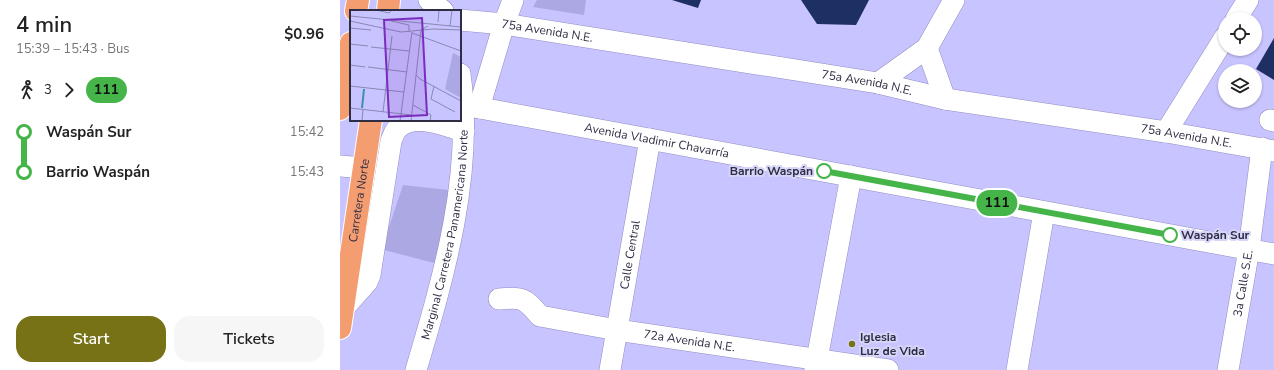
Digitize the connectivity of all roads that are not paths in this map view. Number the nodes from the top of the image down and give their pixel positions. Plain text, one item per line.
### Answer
1 (358, 0) edge
2 (389, 0) edge
3 (429, 0) edge
4 (450, 0) edge
5 (513, 0) edge
6 (954, 0) edge
7 (1248, 0) edge
8 (356, 10) edge
9 (388, 10) edge
10 (441, 10) edge
11 (452, 10) edge
12 (1240, 12) edge
13 (461, 20) edge
14 (504, 24) junction
15 (927, 48) junction
16 (1218, 48) edge
17 (350, 49) edge
18 (461, 77) edge
19 (878, 83) junction
20 (945, 99) junction
21 (472, 107) junction
22 (340, 110) edge
23 (371, 121) edge
24 (464, 131) junction
25 (1166, 132) junction
26 (650, 139) junction
27 (1268, 150) edge
28 (340, 166) edge
29 (364, 168) junction
30 (851, 176) junction
31 (1044, 212) junction
32 (1249, 250) junction
33 (1274, 254) edge
34 (499, 299) dead end
35 (342, 318) edge
36 (617, 330) junction
37 (816, 365) edge
38 (416, 370) edge
39 (610, 370) edge
40 (888, 370) edge
41 (1017, 370) edge
42 (1228, 370) edge

1 - 8 highway
2 - 9 highway
3 - 10 street
4 - 11 street
5 - 14 street
6 - 15 street
7 - 12 street
13 - 14 street, 75a Avenida N.E.
14 - 19 street, 75a Avenida N.E.
14 - 21 street
15 - 19 street
15 - 20 street
16 - 25 street
17 - 22 highway
18 - 21 street, Marginal Carretera Panamericana Norte
19 - 20 street, 75a Avenida N.E.
20 - 25 street, 75a Avenida N.E.
21 - 24 street, Marginal Carretera Panamericana Norte
21 - 26 street, Avenida Vladimir Chavarría
23 - 29 highway, Carretera Norte
24 - 35 street
24 - 38 street, Marginal Carretera Panamericana Norte
25 - 27 street, 75a Avenida N.E.
26 - 30 street, Avenida Vladimir Chavarría
26 - 36 street, Calle Central
27 - 32 street, 3a Calle S.E.
28 - 29 street
29 - 35 highway, Carretera Norte
30 - 31 street, Avenida Vladimir Chavarría
30 - 37 street
31 - 32 street, Avenida Vladimir Chavarría
31 - 41 street
32 - 33 street, Avenida Vladimir Chavarría
32 - 42 street, 3a Calle S.E.
34 - 36 street, 72a Avenida N.E.
36 - 37 street, 72a Avenida N.E.
36 - 39 street, Calle Central
37 - 40 street, 72a Avenida N.E.

